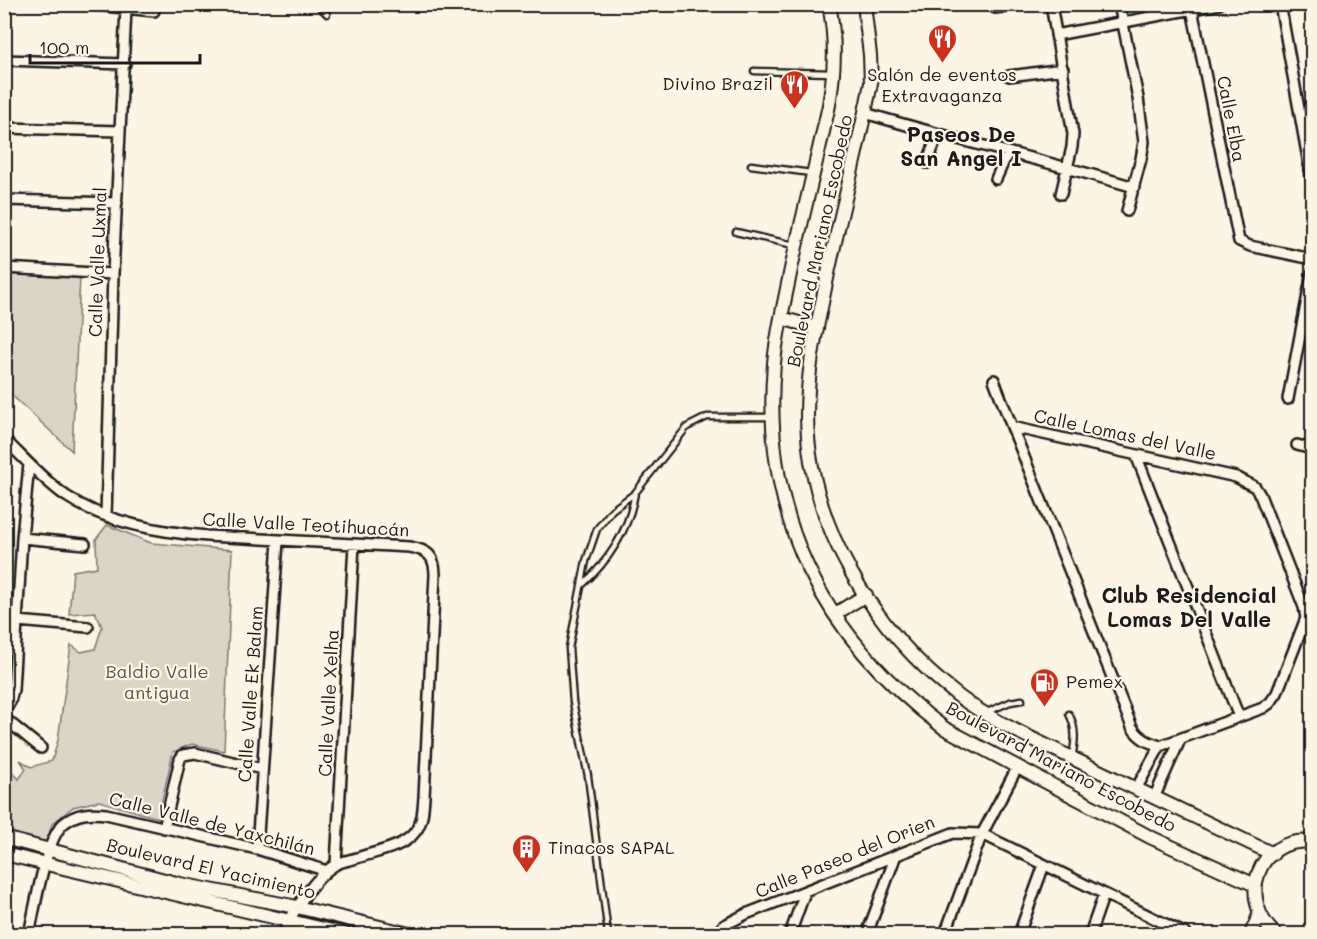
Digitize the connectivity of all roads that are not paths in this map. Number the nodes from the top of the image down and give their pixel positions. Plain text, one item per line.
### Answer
1 (85, 4) edge
2 (317, 4) edge
3 (829, 4) edge
4 (864, 4) edge
5 (1025, 4) edge
6 (1051, 4) edge
7 (1119, 4) edge
8 (1219, 4) edge
9 (1280, 4) edge
10 (1192, 7) edge
11 (995, 8) dead end
12 (126, 9) junction
13 (154, 11) dead end
14 (327, 14) dead end
15 (1122, 22) junction
16 (1056, 35) junction
17 (4, 60) edge
18 (125, 64) junction
19 (1063, 69) junction
20 (754, 71) dead end
21 (835, 73) junction
22 (1009, 76) dead end
23 (865, 113) junction
24 (4, 128) edge
25 (120, 131) junction
26 (938, 135) junction
27 (1008, 152) junction
28 (927, 163) dead end
29 (751, 165) dead end
30 (1066, 167) junction
31 (813, 173) junction
32 (996, 179) dead end
33 (1312, 181) edge
34 (1134, 187) junction
35 (1061, 194) dead end
36 (4, 200) edge
37 (117, 203) junction
38 (1127, 211) dead end
39 (736, 232) dead end
40 (796, 246) junction
41 (1312, 259) edge
42 (4, 268) edge
43 (1312, 273) edge
44 (113, 274) junction
45 (781, 318) junction
46 (817, 328) junction
47 (994, 380) dead end
48 (1288, 399) dead end
49 (771, 417) junction
50 (1012, 427) junction
51 (4, 439) edge
52 (1297, 445) dead end
53 (1312, 449) edge
54 (1136, 454) junction
55 (29, 464) junction
56 (634, 493) junction
57 (106, 516) junction
58 (22, 538) junction
59 (278, 541) junction
60 (85, 544) dead end
61 (354, 545) junction
62 (581, 586) junction
63 (866, 595) junction
64 (835, 614) junction
65 (17, 621) junction
66 (88, 627) dead end
67 (1022, 700) dead end
68 (4, 712) edge
69 (985, 712) junction
70 (1069, 714) dead end
71 (1239, 717) junction
72 (4, 718) edge
73 (1180, 740) junction
74 (1160, 746) junction
75 (41, 748) dead end
76 (1072, 758) junction
77 (1017, 768) junction
78 (262, 769) junction
79 (1136, 789) junction
80 (1154, 798) junction
81 (164, 828) junction
82 (982, 834) junction
83 (4, 838) edge
84 (1312, 842) edge
85 (50, 849) junction
86 (256, 849) junction
87 (4, 854) edge
88 (1273, 854) junction
89 (896, 855) junction
90 (45, 864) junction
91 (336, 864) junction
92 (1044, 865) junction
93 (327, 871) junction
94 (1255, 885) junction
95 (805, 892) junction
96 (1104, 894) junction
97 (297, 907) junction
98 (1259, 915) junction
99 (288, 921) junction
100 (1168, 931) edge
101 (4, 933) edge
102 (14, 934) edge
103 (29, 934) edge
104 (285, 934) edge
105 (345, 934) edge
106 (410, 934) edge
107 (608, 934) edge
108 (717, 934) edge
109 (790, 934) edge
110 (867, 934) edge
111 (945, 934) edge
112 (1019, 934) edge
113 (1090, 934) edge
114 (1186, 934) edge
115 (1251, 934) edge
116 (1275, 934) edge

1 - 12 street
2 - 14 lane
3 - 21 street, Boulevard Mariano Escobedo
4 - 23 street, Boulevard Mariano Escobedo
5 - 11 street
6 - 16 street
7 - 15 street
8 - 10 street
9 - 33 street
10 - 15 street
10 - 41 street, Calle Elba
12 - 13 street
12 - 18 street, Calle Valle Uxmal
15 - 16 street
15 - 34 street
16 - 19 street
17 - 18 street
18 - 25 street, Calle Valle Uxmal
19 - 22 street
19 - 30 street
20 - 21 lane
21 - 31 street, Boulevard Mariano Escobedo
23 - 26 street
23 - 46 street, Boulevard Mariano Escobedo
24 - 25 street
25 - 37 street, Calle Valle Uxmal
26 - 27 street
26 - 28 street
27 - 30 street
27 - 32 street
29 - 31 lane
30 - 34 street
30 - 35 street
31 - 40 street, Boulevard Mariano Escobedo
34 - 38 street
36 - 37 street
37 - 44 street, Calle Valle Uxmal
39 - 40 lane
40 - 45 street, Boulevard Mariano Escobedo
42 - 44 street
43 - 48 street
44 - 57 street, Calle Valle Uxmal
45 - 46 street
45 - 49 street, Boulevard Mariano Escobedo
46 - 63 street, Boulevard Mariano Escobedo
47 - 50 street
49 - 56 lane
49 - 64 street, Boulevard Mariano Escobedo
50 - 54 street, Calle Lomas del Valle
50 - 74 street, Calle Lomas del Valle
51 - 55 street, Calle Valle Teotihuacán
52 - 53 street
54 - 71 street
54 - 71 street, Calle Lomas del Valle
55 - 57 street, Calle Valle Teotihuacán
55 - 58 street
56 - 62 lane
56 - 62 lane
57 - 59 street, Calle Valle Teotihuacán
58 - 60 street
58 - 65 street
59 - 61 street, Calle Valle Teotihuacán
59 - 78 street, Calle Valle Ek Balam
61 - 91 street, Calle Valle Xelha
61 - 91 street, Calle Valle Teotihuacán
62 - 107 lane
63 - 64 street
63 - 69 street, Boulevard Mariano Escobedo
64 - 77 street, Boulevard Mariano Escobedo
65 - 66 street
65 - 68 street
67 - 69 lane
69 - 76 street, Boulevard Mariano Escobedo
70 - 76 lane
71 - 73 street, Calle Lomas del Valle
72 - 75 street
73 - 74 street, Calle Lomas del Valle
73 - 80 street
74 - 79 street
76 - 79 street, Boulevard Mariano Escobedo
77 - 82 street
77 - 94 street, Boulevard Mariano Escobedo
78 - 81 street
78 - 86 street, Calle Valle Ek Balam
79 - 80 street, Boulevard Mariano Escobedo
80 - 88 street, Boulevard Mariano Escobedo
81 - 85 street, Calle Valle de Yaxchilán
81 - 86 street, Calle Valle de Yaxchilán
82 - 89 street, Calle Paseo del Orien
82 - 92 street, Calle Paseo del Orien
82 - 111 street
83 - 85 street, Boulevard El Yacimiento
84 - 88 street
85 - 90 street, Calle Valle de Yaxchilán
85 - 97 street, Boulevard El Yacimiento
86 - 93 street, Calle Valle de Yaxchilán
87 - 90 street, Boulevard El Yacimiento
88 - 94 street
89 - 95 street, Calle Paseo del Orien
89 - 110 street
90 - 99 street, Boulevard El Yacimiento
90 - 103 street, Calle Valle de Yaxchilán
91 - 93 street, Calle Valle Teotihuacán
92 - 96 street, Calle Paseo del Orien
92 - 112 street
93 - 97 street, Calle Valle Teotihuacán
94 - 98 street
95 - 108 street, Calle Paseo del Orien
95 - 109 street
96 - 100 street, Calle Paseo del Orien
96 - 113 street
97 - 99 street, Calle Valle Teotihuacán
97 - 106 street, Boulevard El Yacimiento
98 - 115 street
98 - 116 street
99 - 104 street, Calle Valle Teotihuacán
99 - 105 street, Boulevard El Yacimiento
100 - 114 street, Calle Paseo del Orien
101 - 102 street

